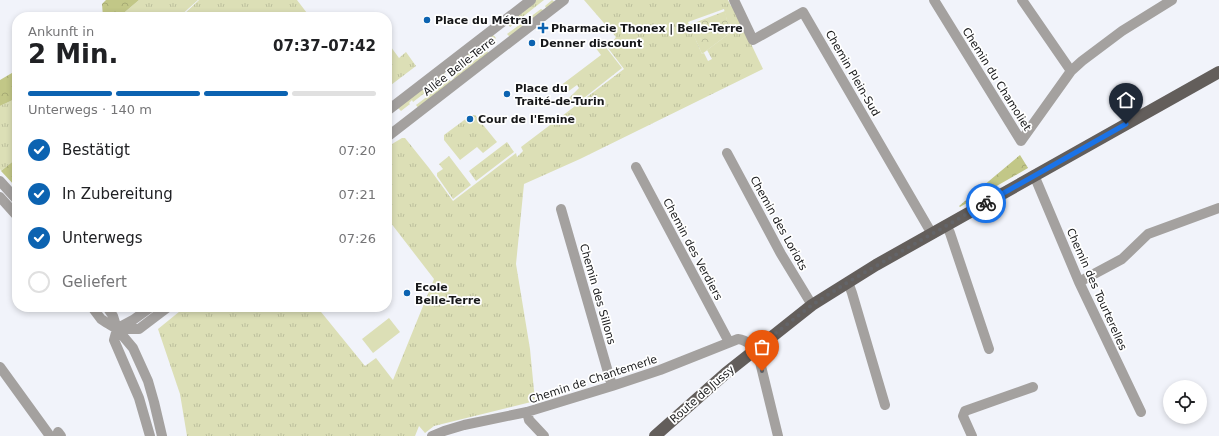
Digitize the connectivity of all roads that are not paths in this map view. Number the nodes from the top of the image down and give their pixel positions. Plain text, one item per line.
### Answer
1 (531, 0) edge
2 (564, 0) edge
3 (734, 0) edge
4 (934, 0) edge
5 (1022, 0) edge
6 (1172, 0) edge
7 (1071, 71) junction
8 (1219, 72) edge
9 (392, 107) edge
10 (392, 133) edge
11 (727, 153) dead end
12 (636, 167) dead end
13 (1034, 175) junction
14 (0, 182) edge
15 (12, 195) edge
16 (0, 197) edge
17 (1219, 208) edge
18 (12, 210) edge
19 (562, 210) dead end
20 (946, 226) junction
21 (932, 234) junction
22 (848, 282) junction
23 (1079, 282) junction
24 (812, 305) junction
25 (96, 312) edge
26 (110, 312) edge
27 (144, 312) edge
28 (161, 312) edge
29 (116, 329) junction
30 (729, 342) junction
31 (989, 349) dead end
32 (754, 350) junction
33 (0, 367) edge
34 (612, 386) junction
35 (1033, 387) dead end
36 (885, 405) dead end
37 (527, 412) junction
38 (1141, 412) dead end
39 (56, 435) edge
40 (658, 435) edge
41 (150, 436) edge
42 (162, 436) edge
43 (432, 436) edge
44 (544, 436) edge
45 (778, 436) edge
46 (972, 436) edge

1 - 9 street, Allée Belle-Terre
2 - 10 street, Allée Belle-Terre
3 - 21 street, Chemin Plein-Sud
4 - 7 street, Chemin du Chamoliet
5 - 7 street
6 - 7 street, Chemin du Chamoliet
8 - 13 main road, Route de Jussy
11 - 24 street, Chemin des Loriots
12 - 30 street, Chemin des Verdiers
13 - 20 main road, Route de Jussy
13 - 23 street, Chemin des Tourterelles
14 - 15 street
16 - 18 street
17 - 23 street
19 - 34 street, Chemin des Sillons
20 - 21 main road, Route de Jussy
20 - 31 street
21 - 22 main road, Route de Jussy
22 - 24 main road, Route de Jussy
22 - 36 street
23 - 38 street, Chemin des Tourterelles
24 - 32 main road, Route de Jussy
25 - 29 street
26 - 29 street
27 - 29 street
28 - 29 street
29 - 41 street
29 - 42 street
30 - 32 street, Chemin de Chantemerle
30 - 34 street, Chemin de Chantemerle
32 - 40 main road, Route de Jussy
32 - 45 street
33 - 39 street
34 - 37 street, Chemin de Chantemerle
35 - 46 street
37 - 43 street, Chemin de Chantemerle
37 - 44 street

